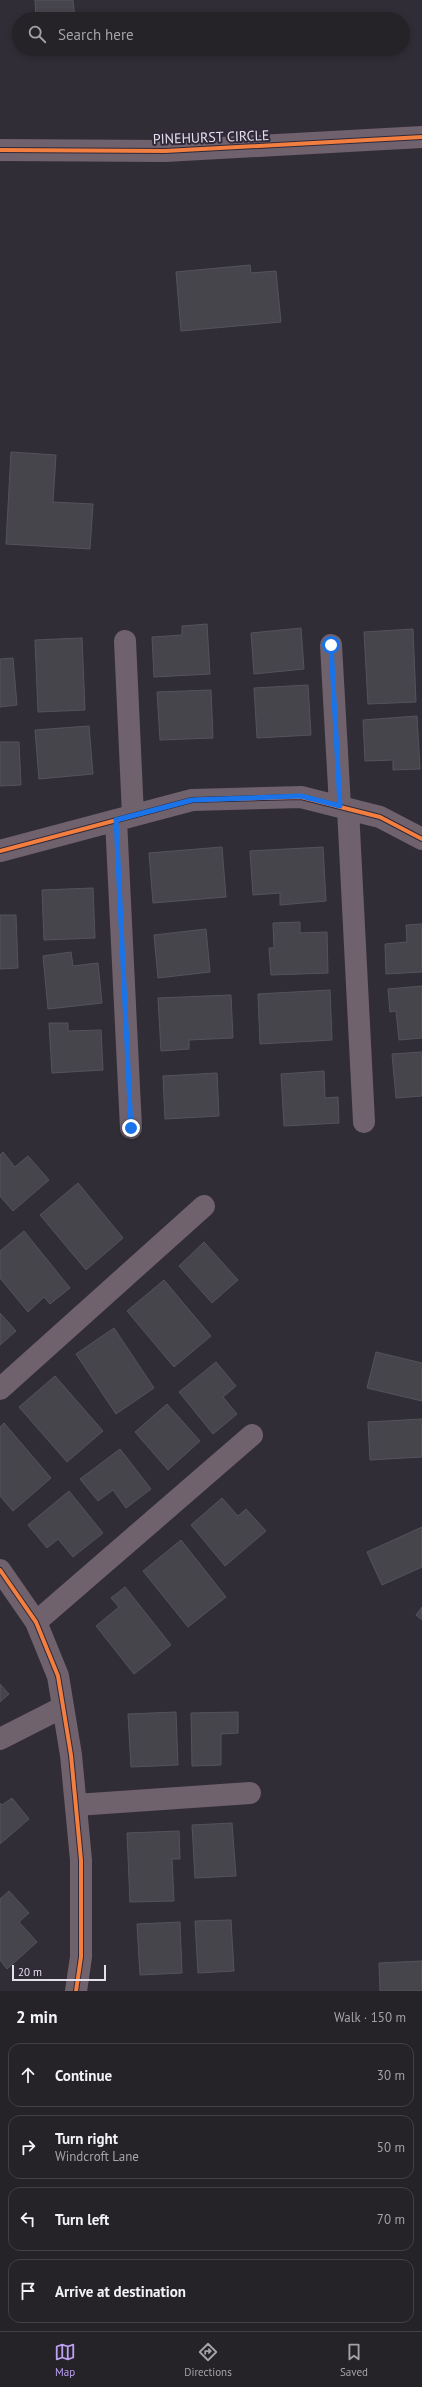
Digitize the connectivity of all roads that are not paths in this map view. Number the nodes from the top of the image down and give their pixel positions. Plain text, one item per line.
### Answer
1 (422, 137) edge
2 (0, 150) edge
3 (125, 641) dead end
4 (331, 645) dead end
5 (344, 808) junction
6 (124, 818) junction
7 (422, 839) edge
8 (0, 851) edge
9 (364, 1122) dead end
10 (131, 1128) dead end
11 (204, 1206) dead end
12 (0, 1389) edge
13 (252, 1435) dead end
14 (0, 1570) edge
15 (36, 1622) junction
16 (63, 1707) junction
17 (0, 1739) edge
18 (250, 1793) dead end
19 (76, 1805) junction
20 (76, 1991) edge

1 - 2 street, PINEHURST CIRCLE
3 - 6 street
4 - 5 street
5 - 6 street
5 - 7 street
5 - 9 street
6 - 8 street
6 - 10 street
11 - 12 street
13 - 15 street
14 - 15 street
15 - 16 street
16 - 17 street
16 - 19 street
18 - 19 street
19 - 20 street

